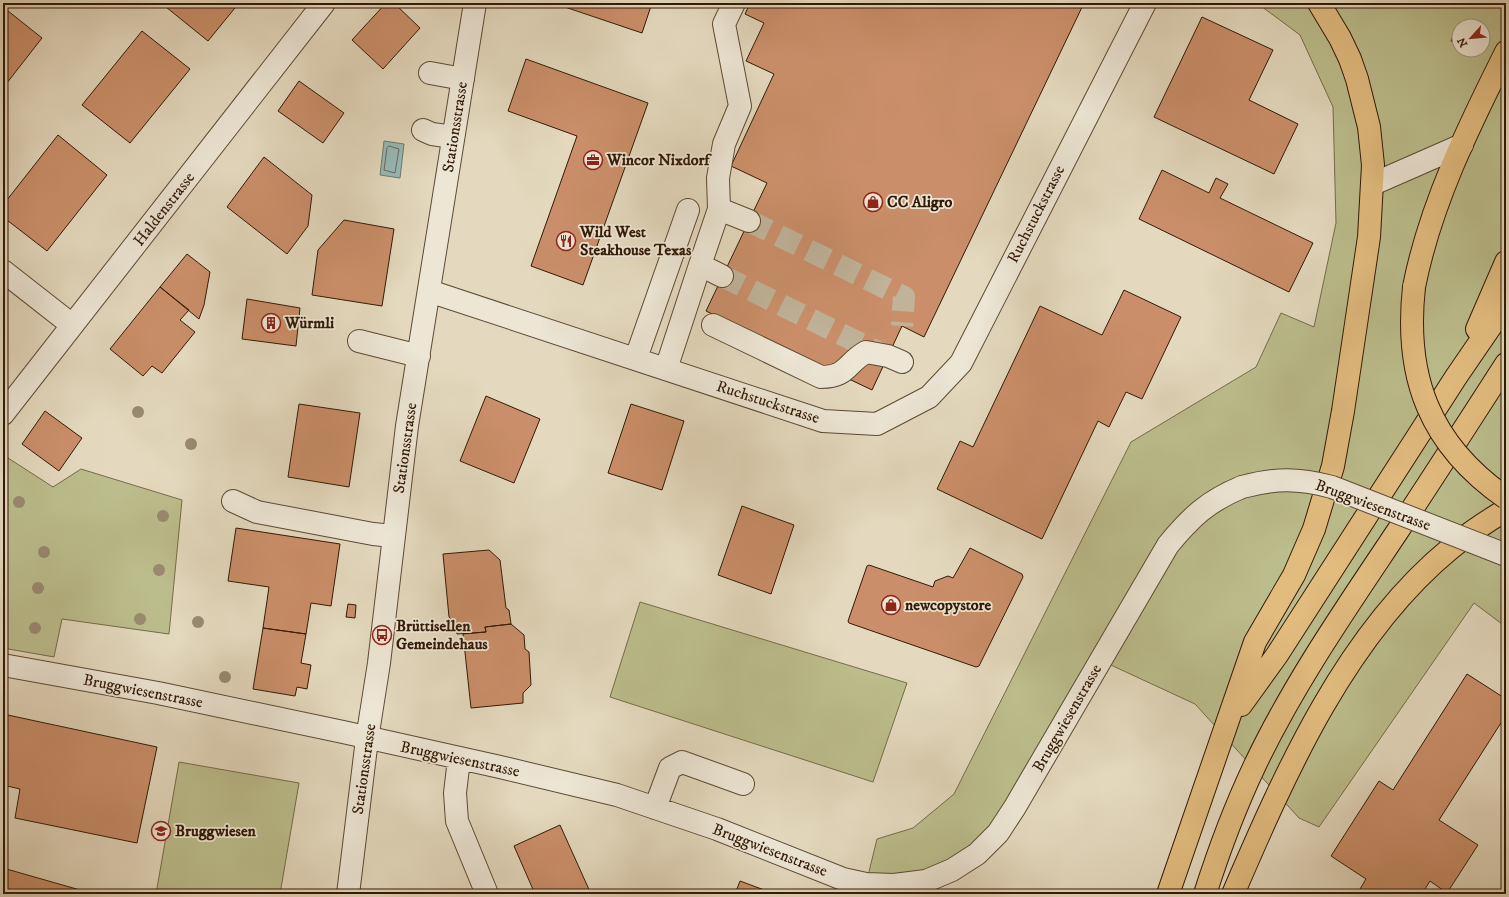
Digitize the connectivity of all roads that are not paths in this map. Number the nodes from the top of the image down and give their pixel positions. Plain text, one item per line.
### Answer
1 (324, 3) edge
2 (475, 3) edge
3 (734, 3) edge
4 (1145, 3) edge
5 (1319, 3) edge
6 (1503, 60) edge
7 (430, 73) dead end
8 (463, 78) junction
9 (423, 130) dead end
10 (453, 137) junction
11 (1462, 145) junction
12 (1373, 184) junction
13 (719, 209) junction
14 (688, 210) dead end
15 (749, 221) tunnel mouth
16 (1506, 262) edge
17 (700, 265) junction
18 (3, 271) edge
19 (722, 276) tunnel mouth
20 (429, 291) junction
21 (1506, 304) edge
22 (72, 325) junction
23 (713, 326) dead end
24 (359, 341) dead end
25 (419, 356) junction
26 (636, 358) junction
27 (895, 359) dead end
28 (1506, 364) edge
29 (666, 369) junction
30 (1456, 377) junction
31 (3, 414) edge
32 (1506, 498) edge
33 (233, 501) dead end
34 (1506, 510) edge
35 (393, 536) junction
36 (1506, 555) edge
37 (3, 665) edge
38 (1228, 723) junction
39 (367, 739) junction
40 (459, 759) junction
41 (743, 784) dead end
42 (655, 808) junction
43 (841, 886) edge
44 (348, 894) edge
45 (487, 894) edge
46 (1168, 894) edge
47 (1205, 894) edge
48 (1232, 894) edge

1 - 22 street, Haldenstrasse
2 - 8 street, Stationsstrasse
3 - 13 street
4 - 29 street, Ruchstuckstrasse
5 - 12 highway
6 - 11 highway
7 - 8 street
8 - 10 street, Stationsstrasse
9 - 10 street
10 - 20 street, Stationsstrasse
11 - 12 street
11 - 32 highway, bridge
12 - 38 highway
13 - 15 street
13 - 17 street
14 - 26 street
16 - 30 highway
17 - 19 street
17 - 29 street
18 - 22 street
20 - 25 street, Stationsstrasse
20 - 26 street, Ruchstuckstrasse
21 - 30 highway
22 - 31 street, Haldenstrasse
23 - 27 street
24 - 25 street
25 - 35 street, Stationsstrasse
26 - 29 street, Ruchstuckstrasse
28 - 47 highway
30 - 38 highway
33 - 35 street
34 - 48 highway
35 - 39 street, Stationsstrasse
36 - 43 street, Bruggwiesenstrasse, bridge
37 - 39 street, Bruggwiesenstrasse
38 - 46 highway
39 - 40 street, Bruggwiesenstrasse
39 - 44 street, Stationsstrasse
40 - 42 street, Bruggwiesenstrasse
40 - 45 street
41 - 42 street
42 - 43 street, Bruggwiesenstrasse

